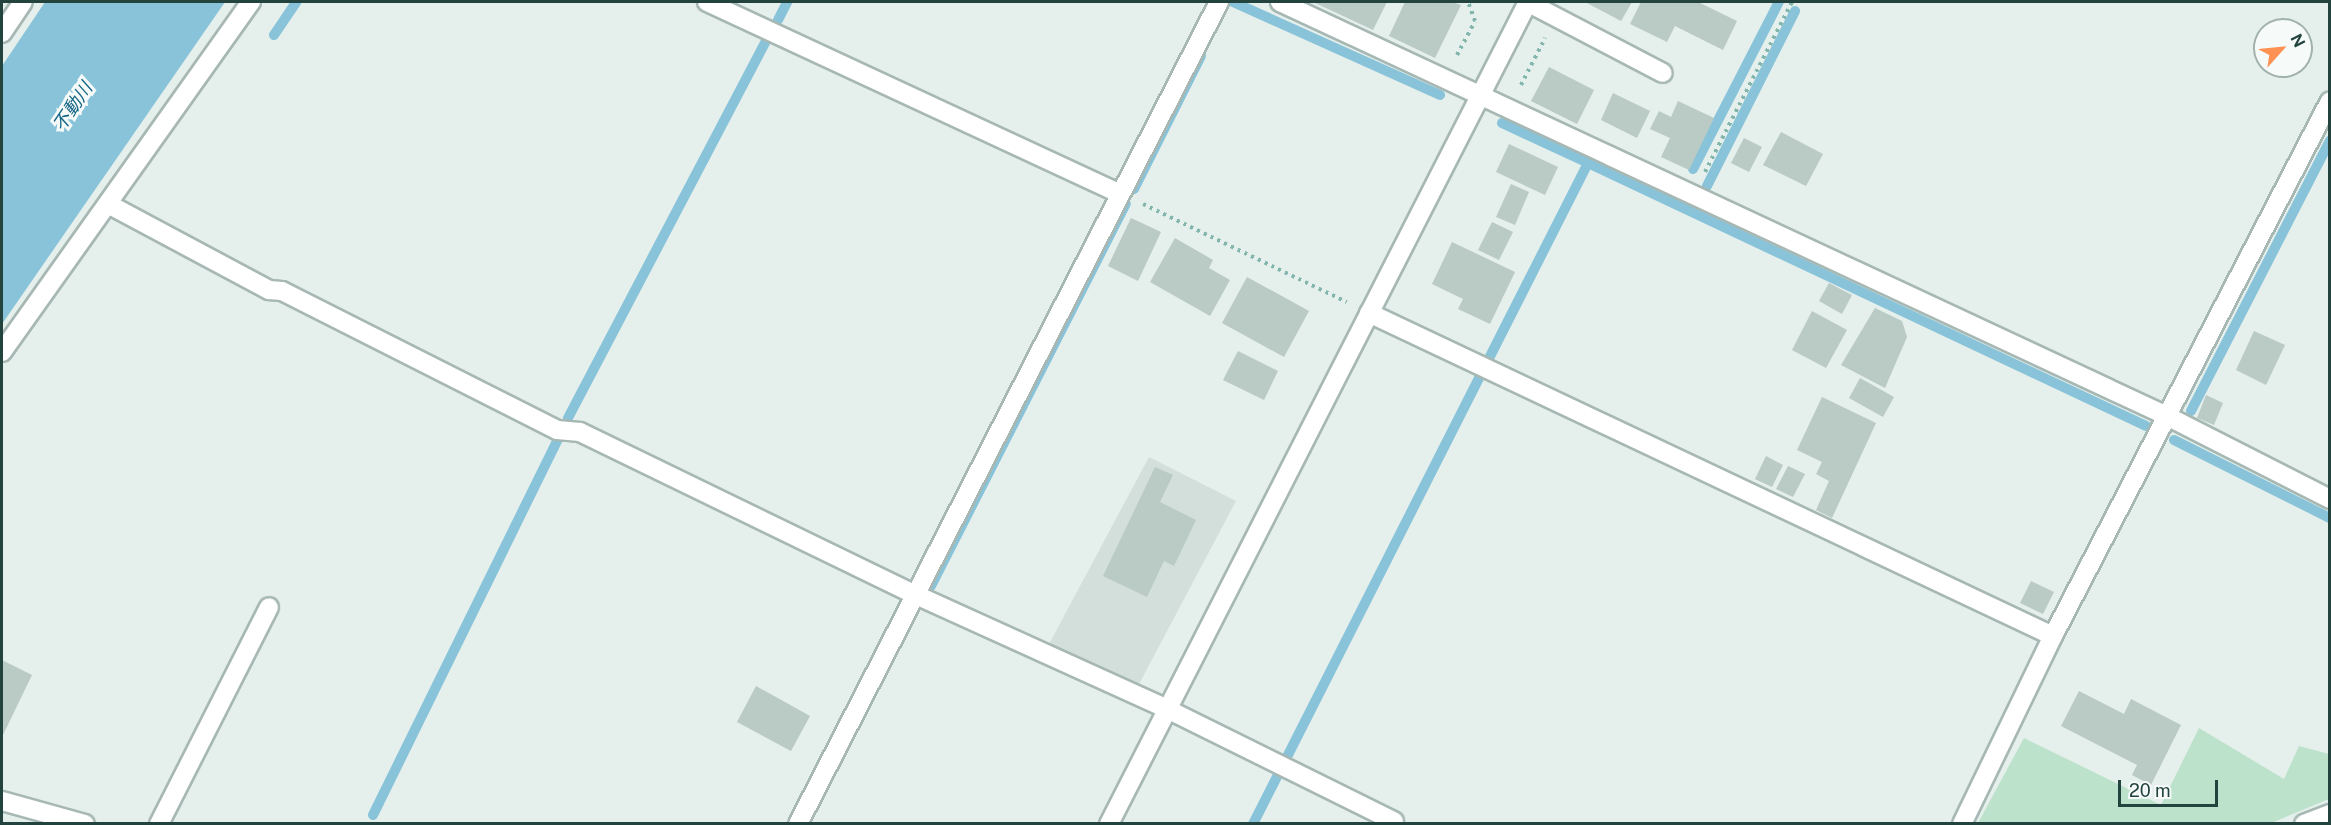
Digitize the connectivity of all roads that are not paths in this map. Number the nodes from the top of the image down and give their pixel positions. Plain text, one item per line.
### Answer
1 (23, 2) edge
2 (251, 2) edge
3 (707, 2) edge
4 (1219, 2) edge
5 (1280, 2) edge
6 (1527, 2) edge
7 (2, 33) edge
8 (1663, 73) dead end
9 (1480, 96) junction
10 (2330, 101) edge
11 (1120, 194) junction
12 (108, 204) junction
13 (1369, 313) junction
14 (2, 352) edge
15 (2169, 417) junction
16 (2330, 499) edge
17 (916, 595) junction
18 (269, 607) dead end
19 (2053, 636) junction
20 (1168, 710) junction
21 (2, 801) edge
22 (2330, 814) edge
23 (1394, 821) dead end
24 (85, 824) edge
25 (159, 824) edge
26 (798, 824) edge
27 (1109, 824) edge
28 (1962, 824) edge
29 (2304, 824) edge

1 - 7 street
2 - 12 street
3 - 11 street
4 - 11 street
5 - 9 street
6 - 8 street
6 - 9 street
9 - 13 street
9 - 15 street
10 - 15 street
11 - 17 street
12 - 14 street
12 - 17 street
13 - 19 street
13 - 20 street
15 - 16 street
15 - 19 street
17 - 20 street
17 - 26 street
18 - 25 street
19 - 28 street
20 - 23 street
20 - 27 street
21 - 24 street
22 - 29 street

